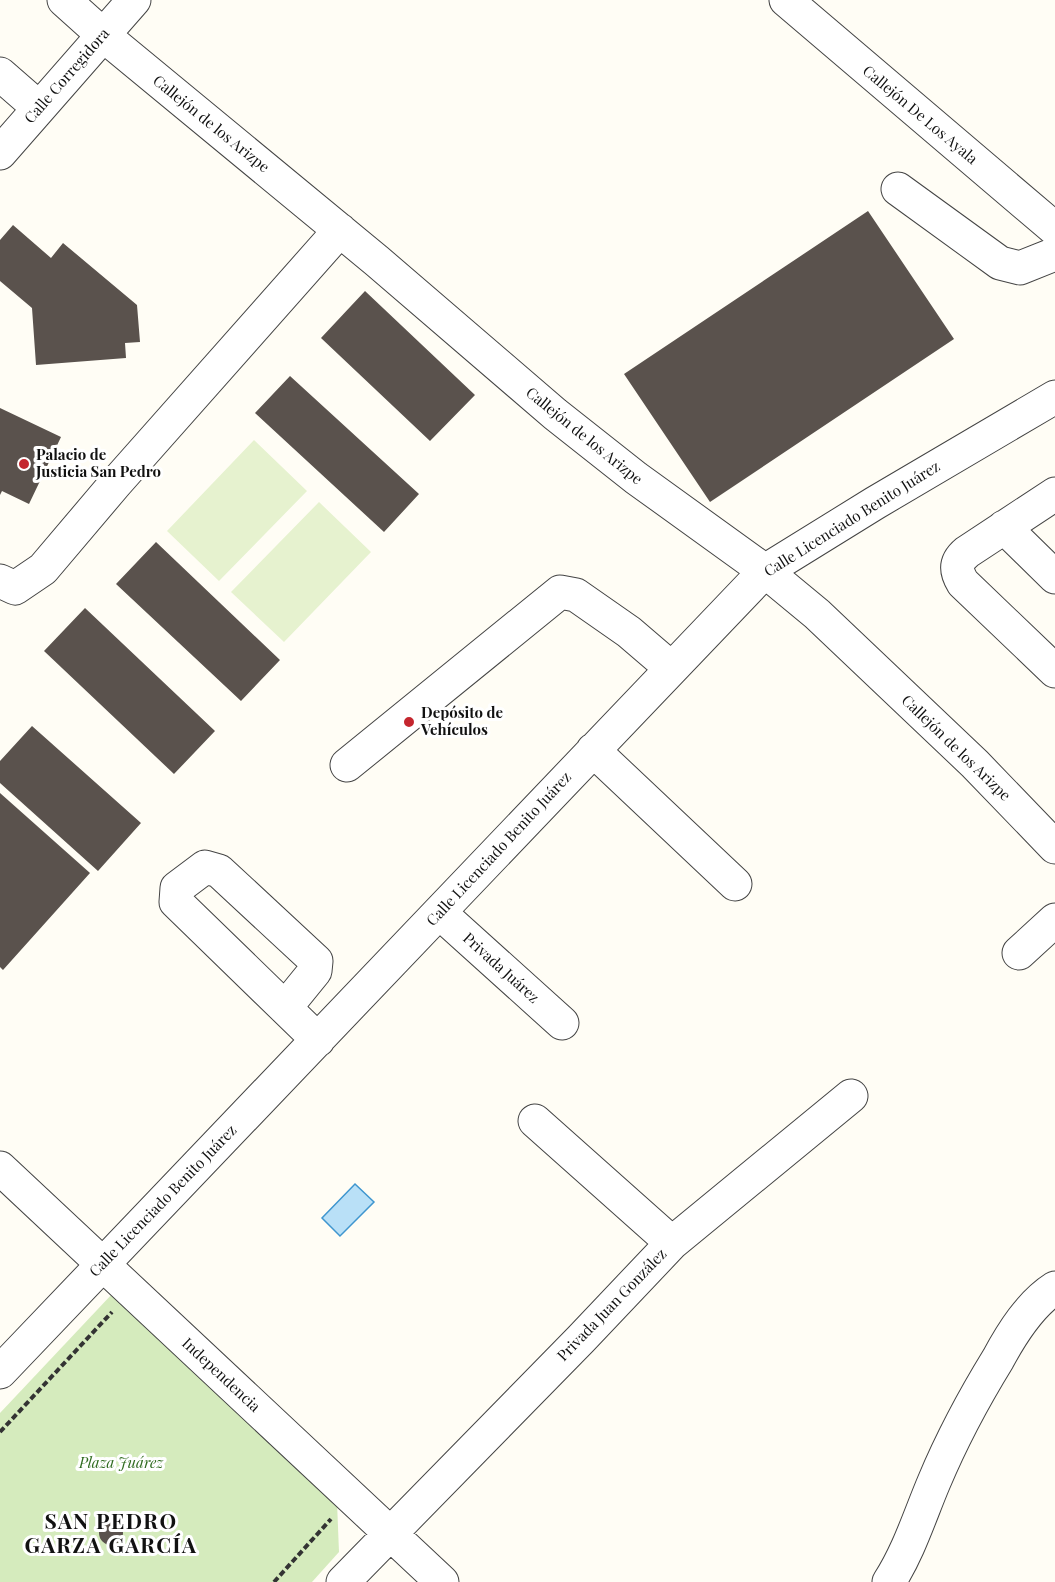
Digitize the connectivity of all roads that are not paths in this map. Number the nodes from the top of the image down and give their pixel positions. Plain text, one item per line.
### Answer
1 (64, 0) edge
2 (134, 0) edge
3 (786, 0) edge
4 (103, 35) junction
5 (0, 74) edge
6 (39, 108) junction
7 (0, 153) edge
8 (898, 189) dead end
9 (1055, 229) edge
10 (340, 230) junction
11 (1055, 254) edge
12 (1055, 397) edge
13 (1055, 494) edge
14 (1004, 527) junction
15 (765, 571) junction
16 (1055, 577) edge
17 (0, 581) edge
18 (671, 668) junction
19 (1055, 671) edge
20 (593, 750) junction
21 (347, 765) dead end
22 (1055, 847) edge
23 (735, 884) dead end
24 (440, 913) junction
25 (1055, 920) edge
26 (1019, 953) dead end
27 (285, 1008) dead end
28 (562, 1023) dead end
29 (318, 1040) junction
30 (851, 1096) dead end
31 (535, 1121) dead end
32 (0, 1168) edge
33 (672, 1243) junction
34 (103, 1263) junction
35 (1055, 1288) edge
36 (0, 1372) edge
37 (389, 1532) junction
38 (343, 1582) edge
39 (442, 1582) edge
40 (889, 1582) edge

1 - 4 street, Callejón de los Arizpe
2 - 4 street, Calle Corregidora
3 - 9 street, Callejón De Los Ayala
4 - 6 street, Calle Corregidora
4 - 10 street, Callejón de los Arizpe
5 - 6 street
6 - 7 street, Calle Corregidora
8 - 11 street
10 - 15 street, Callejón de los Arizpe
10 - 17 street
12 - 15 street, Calle Licenciado Benito Juárez
13 - 14 street
14 - 16 street
14 - 19 street
15 - 18 street, Calle Licenciado Benito Juárez
15 - 22 street, Callejón de los Arizpe
18 - 20 street, Calle Licenciado Benito Juárez
18 - 21 street
20 - 23 street
20 - 24 street, Calle Licenciado Benito Juárez
24 - 28 street, Privada Juárez
24 - 29 street, Calle Licenciado Benito Juárez
25 - 26 street
27 - 29 street
29 - 34 street, Calle Licenciado Benito Juárez
30 - 33 street, Privada Juan González
31 - 33 street
32 - 34 street, Independencia
33 - 37 street, Privada Juan González
34 - 36 street, Calle Licenciado Benito Juárez
34 - 37 street, Independencia
35 - 40 street
37 - 38 street, Privada Juan González
37 - 39 street, Independencia

